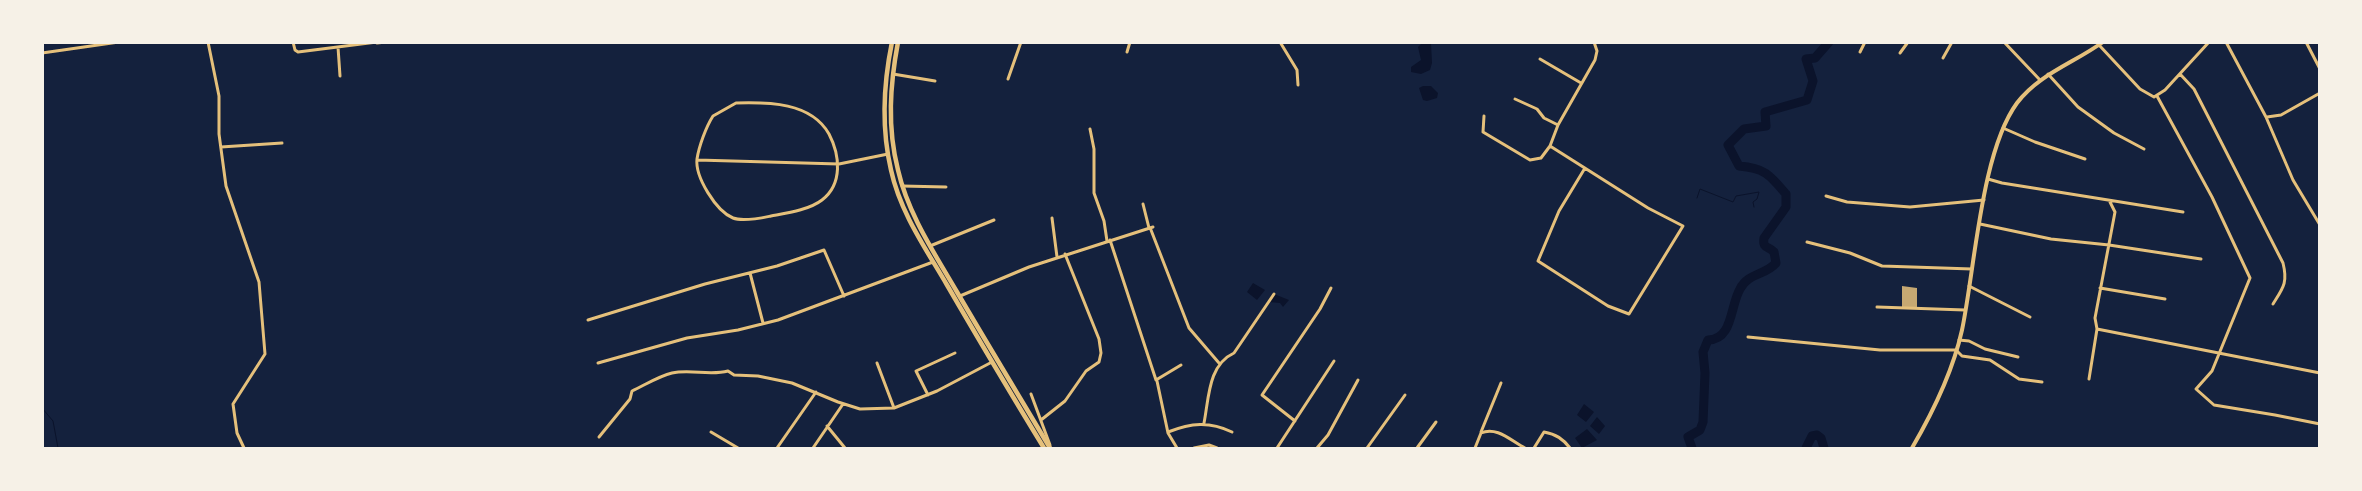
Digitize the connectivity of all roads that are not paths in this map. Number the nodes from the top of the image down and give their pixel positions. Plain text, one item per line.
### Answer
1 (119, 42) edge
2 (208, 42) edge
3 (293, 42) edge
4 (386, 42) edge
5 (892, 42) edge
6 (898, 42) edge
7 (1021, 42) edge
8 (1130, 42) edge
9 (1280, 42) edge
10 (1594, 42) edge
11 (1609, 42) edge
12 (1637, 42) edge
13 (1865, 42) edge
14 (1908, 42) edge
15 (1952, 42) edge
16 (2004, 42) edge
17 (2103, 42) edge
18 (2209, 42) edge
19 (2226, 42) edge
20 (2306, 42) edge
21 (377, 43) edge
22 (2099, 46) junction
23 (338, 47) junction
24 (1127, 52) dead end
25 (1860, 52) dead end
26 (42, 53) edge
27 (1900, 53) dead end
28 (1943, 58) dead end
29 (1540, 59) dead end
30 (2320, 69) edge
31 (892, 74) junction
32 (2048, 74) junction
33 (2180, 74) junction
34 (340, 76) dead end
35 (1008, 79) dead end
36 (2040, 80) junction
37 (935, 82) dead end
38 (1581, 83) junction
39 (1298, 85) dead end
40 (2320, 93) edge
41 (2157, 96) junction
42 (1516, 99) dead end
43 (1484, 116) dead end
44 (2266, 117) junction
45 (1558, 125) junction
46 (2003, 128) junction
47 (1090, 129) dead end
48 (282, 143) dead end
49 (1550, 146) junction
50 (221, 147) junction
51 (2144, 149) dead end
52 (888, 154) junction
53 (2085, 159) dead end
54 (697, 160) junction
55 (838, 164) junction
56 (1585, 168) junction
57 (1988, 179) junction
58 (902, 186) junction
59 (946, 187) dead end
60 (1826, 196) dead end
61 (1984, 200) junction
62 (2110, 202) junction
63 (1143, 204) dead end
64 (2183, 212) dead end
65 (1052, 218) dead end
66 (994, 220) dead end
67 (1980, 224) junction
68 (2320, 225) edge
69 (1151, 228) junction
70 (1109, 241) junction
71 (1808, 242) dead end
72 (2109, 244) junction
73 (930, 246) junction
74 (1066, 254) junction
75 (1056, 258) junction
76 (2201, 259) dead end
77 (934, 262) junction
78 (1972, 269) junction
79 (750, 273) junction
80 (1969, 286) junction
81 (1332, 288) dead end
82 (2100, 288) junction
83 (1274, 294) dead end
84 (844, 296) junction
85 (960, 296) junction
86 (2165, 299) dead end
87 (2273, 304) dead end
88 (1877, 306) dead end
89 (1965, 310) junction
90 (2030, 317) dead end
91 (588, 320) dead end
92 (763, 323) junction
93 (2097, 329) junction
94 (1748, 337) dead end
95 (1959, 340) junction
96 (1956, 350) junction
97 (2219, 352) junction
98 (954, 353) dead end
99 (2018, 357) dead end
100 (1334, 361) dead end
101 (992, 362) junction
102 (877, 363) dead end
103 (1219, 363) junction
104 (598, 364) dead end
105 (1181, 365) dead end
106 (2320, 373) edge
107 (2089, 379) dead end
108 (1156, 380) junction
109 (1358, 380) dead end
110 (2042, 382) dead end
111 (1501, 383) dead end
112 (816, 392) junction
113 (1031, 394) dead end
114 (928, 395) junction
115 (1405, 395) dead end
116 (843, 404) junction
117 (894, 408) junction
118 (1041, 420) junction
119 (1295, 421) junction
120 (1436, 422) dead end
121 (1204, 423) junction
122 (2320, 424) edge
123 (827, 426) junction
124 (711, 432) dead end
125 (1168, 432) junction
126 (1232, 432) dead end
127 (1481, 433) junction
128 (599, 437) dead end
129 (244, 448) edge
130 (738, 448) edge
131 (777, 448) edge
132 (812, 448) edge
133 (845, 448) edge
134 (1044, 448) edge
135 (1051, 448) edge
136 (1177, 448) edge
137 (1194, 448) edge
138 (1217, 448) edge
139 (1277, 448) edge
140 (1317, 448) edge
141 (1366, 448) edge
142 (1417, 448) edge
143 (1475, 448) edge
144 (1526, 448) edge
145 (1534, 448) edge
146 (1570, 448) edge
147 (1912, 448) edge

1 - 26 street
2 - 50 street
3 - 23 street
4 - 21 street
5 - 52 main road
6 - 31 main road
7 - 35 street
8 - 24 street
9 - 39 street
10 - 38 street
11 - 12 street
13 - 25 street
14 - 27 street
15 - 28 street
16 - 36 street
17 - 22 street
18 - 33 street
19 - 44 street
20 - 30 street
21 - 23 street
22 - 32 street
22 - 41 street
23 - 34 street
29 - 38 street
31 - 37 street
31 - 58 main road
32 - 36 street
32 - 51 street
33 - 41 street
33 - 87 street
36 - 46 street
38 - 45 street
40 - 44 street
41 - 97 street
42 - 45 street
43 - 49 street
44 - 68 street
45 - 49 street
46 - 53 street
46 - 57 street
47 - 70 street
48 - 50 street
49 - 56 street
50 - 129 street
52 - 55 street
52 - 77 main road
54 - 55 street
54 - 55 street
54 - 55 street
56 - 56 street
57 - 61 street
57 - 62 street
58 - 59 street
58 - 73 main road
60 - 61 street
61 - 67 street
62 - 64 street
62 - 72 street
63 - 69 street
65 - 75 street
66 - 73 street
67 - 72 street
67 - 78 street
69 - 70 street
69 - 103 street
70 - 74 street
70 - 108 street
71 - 78 street
72 - 76 street
72 - 82 street
73 - 85 main road
74 - 75 street
74 - 118 street
75 - 85 street
77 - 84 street
77 - 101 main road
78 - 80 street
79 - 84 street
79 - 91 street
79 - 92 street
80 - 89 street
80 - 90 street
81 - 119 street
82 - 86 street
82 - 93 street
83 - 103 street
84 - 92 street
85 - 135 main road
88 - 89 street
89 - 95 street
92 - 104 street
93 - 97 street
93 - 107 street
94 - 96 street
95 - 96 street
95 - 99 street
96 - 110 street
96 - 147 street
97 - 106 street
97 - 122 street
98 - 114 street
100 - 119 street
101 - 114 street
101 - 134 main road
102 - 117 street
103 - 121 street
105 - 108 street
108 - 125 street
109 - 140 street
111 - 127 street
112 - 116 street
112 - 128 street
112 - 131 street
113 - 118 street
114 - 117 street
115 - 141 street
116 - 117 street
116 - 123 street
118 - 135 street
119 - 139 street
120 - 142 street
121 - 125 street
121 - 126 street
123 - 132 street
123 - 133 street
124 - 130 street
125 - 136 street
127 - 143 street
127 - 144 street
137 - 138 street
145 - 146 street

